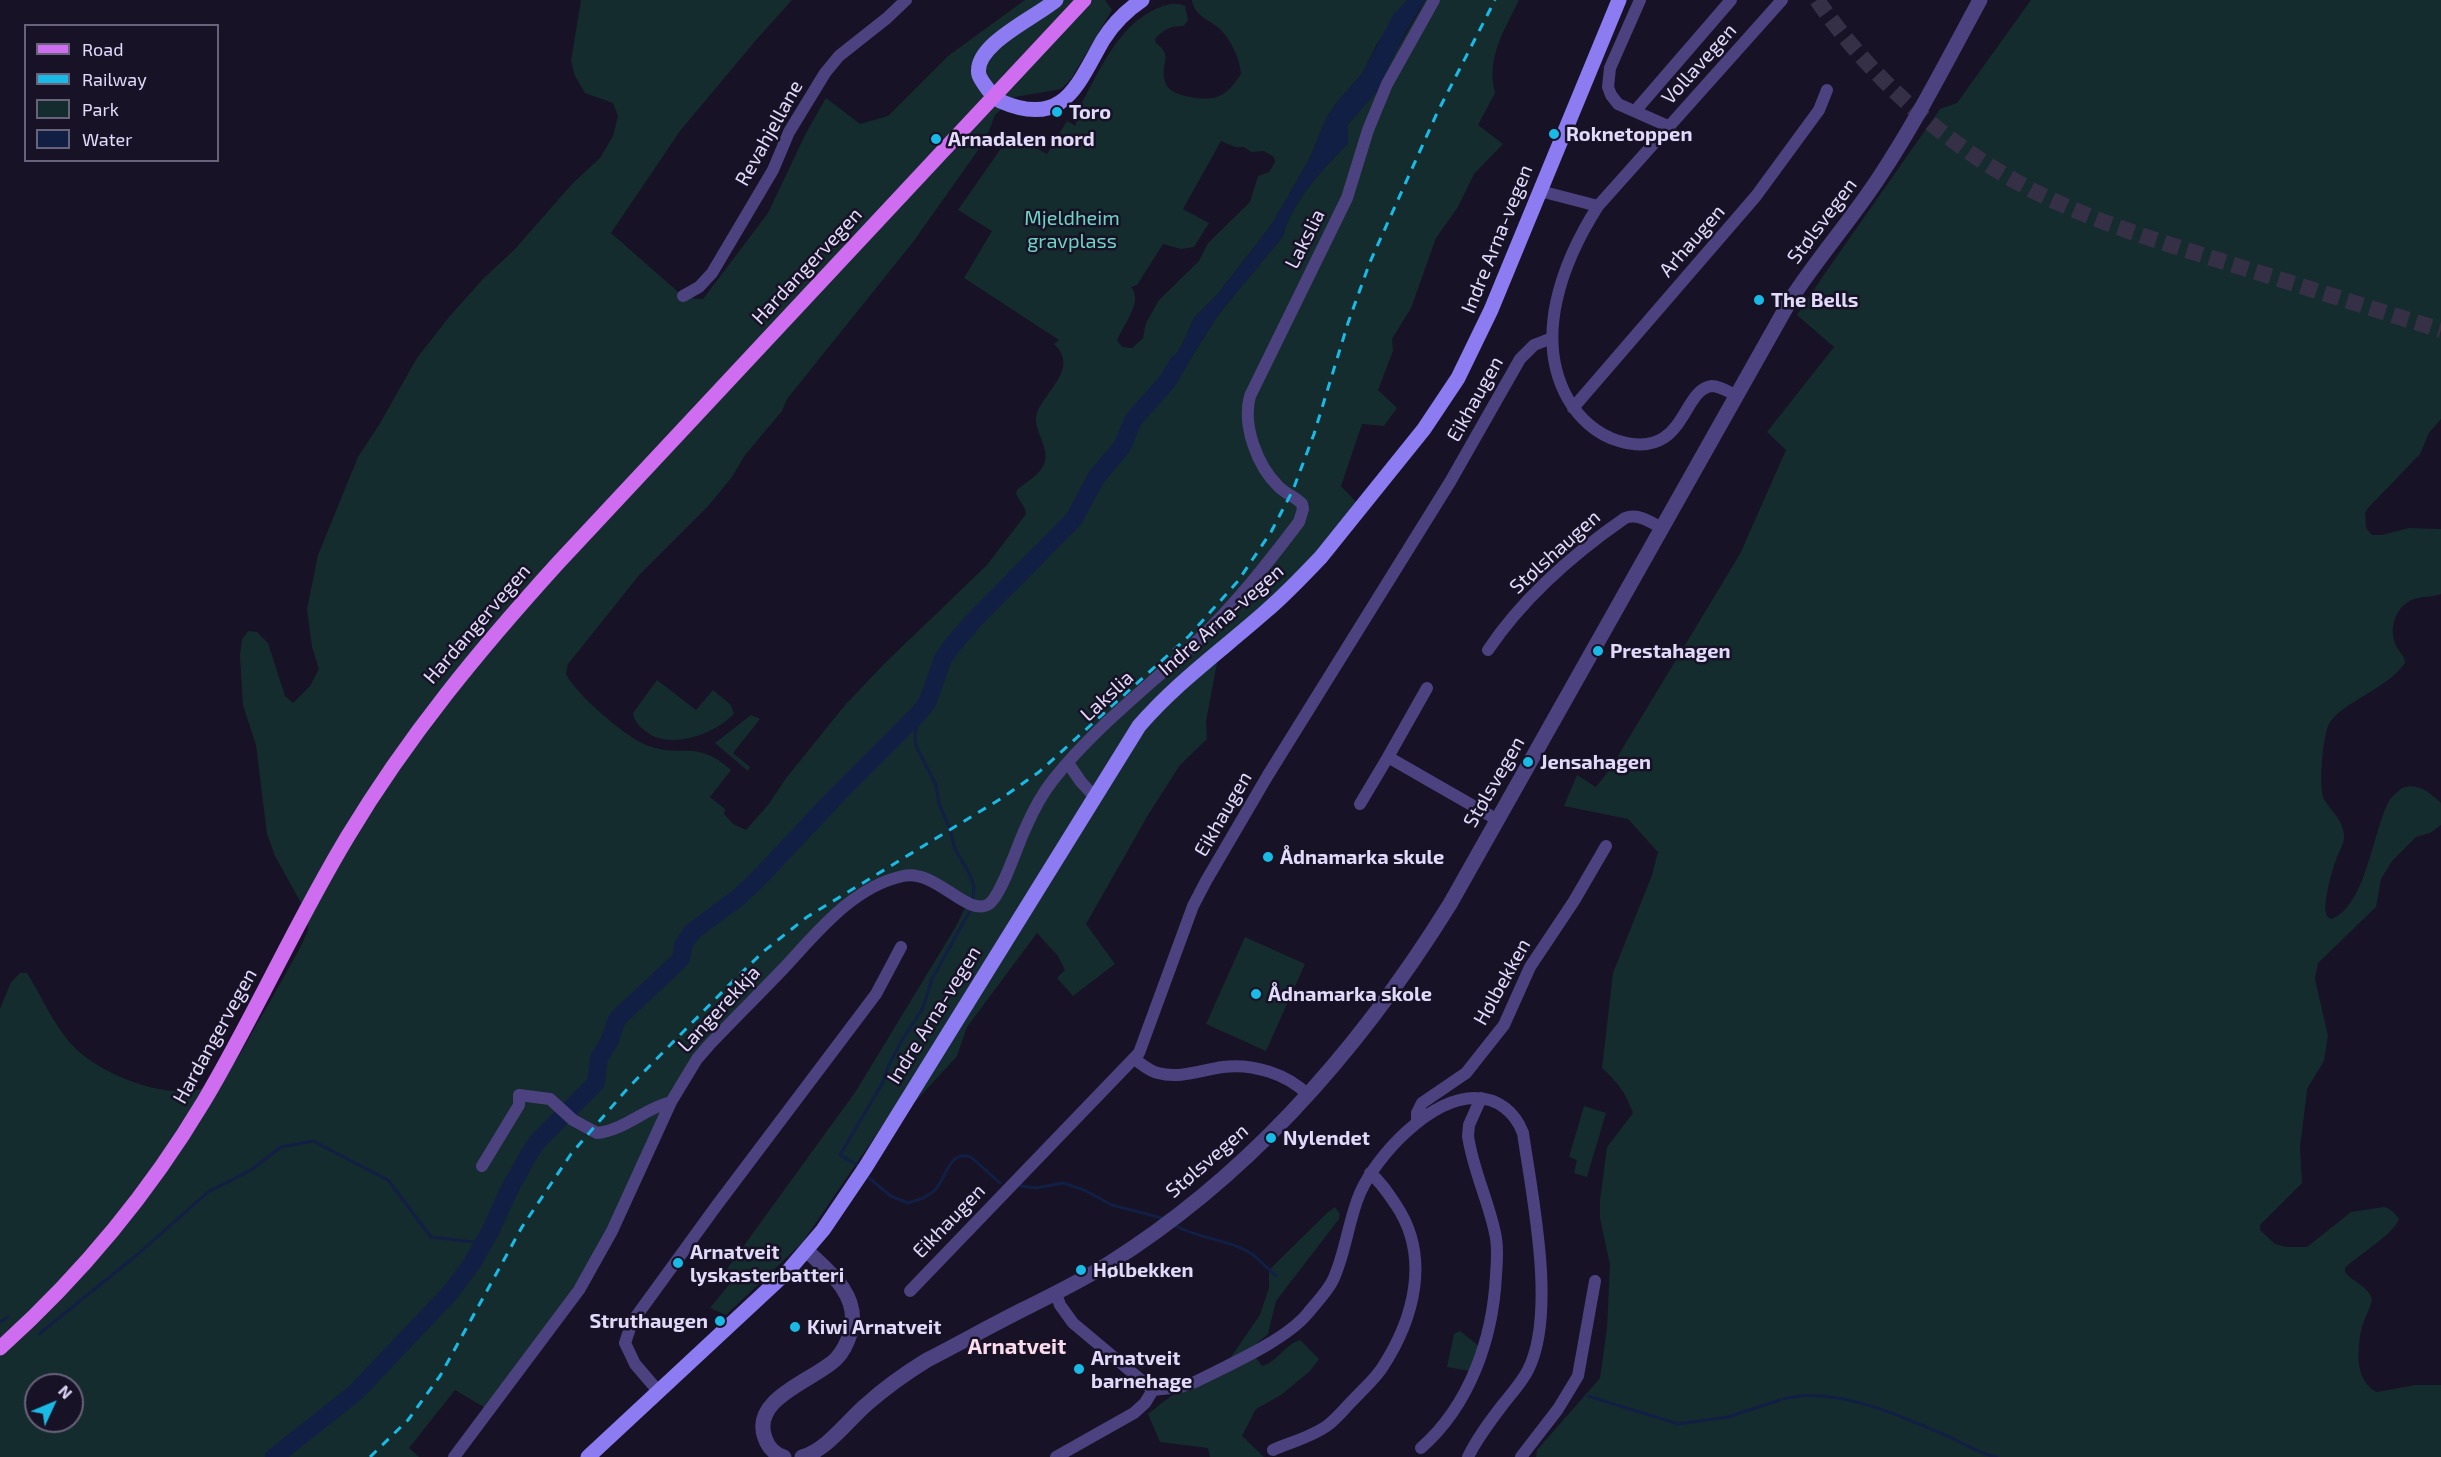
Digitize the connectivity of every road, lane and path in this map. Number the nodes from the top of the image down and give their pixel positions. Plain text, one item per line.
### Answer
1 (906, 0) edge
2 (1056, 0) edge
3 (1084, 0) edge
4 (1142, 0) edge
5 (1434, 0) edge
6 (1619, 0) edge
7 (1640, 0) edge
8 (1731, 0) edge
9 (1782, 0) edge
10 (1980, 0) edge
11 (1827, 90) dead end
12 (1636, 110) junction
13 (1670, 127) junction
14 (1540, 191) junction
15 (1598, 206) junction
16 (682, 296) dead end
17 (1552, 339) junction
18 (1737, 396) junction
19 (1573, 408) junction
20 (1662, 528) junction
21 (1488, 650) dead end
22 (1427, 688) dead end
23 (1388, 757) junction
24 (1068, 764) junction
25 (1094, 796) junction
26 (1360, 804) dead end
27 (1496, 819) junction
28 (1606, 846) dead end
29 (901, 947) dead end
30 (1134, 1059) junction
31 (1308, 1095) junction
32 (1481, 1098) junction
33 (671, 1102) junction
34 (1418, 1120) junction
35 (482, 1166) dead end
36 (1370, 1173) junction
37 (807, 1251) junction
38 (1595, 1281) dead end
39 (910, 1291) dead end
40 (1056, 1293) junction
41 (0, 1348) edge
42 (1153, 1389) junction
43 (659, 1392) junction
44 (1421, 1448) dead end
45 (1273, 1450) dead end
46 (454, 1457) edge
47 (588, 1457) edge
48 (784, 1457) edge
49 (802, 1457) edge
50 (1056, 1457) edge
51 (1468, 1457) edge
52 (1521, 1457) edge

1 - 16 street, Revahjellane
2 - 4 main road
3 - 41 main road, Hardangervegen
5 - 24 street, Lakslia
6 - 14 main road, Indre Arna-vegen
7 - 12 street, Vollavegen
8 - 12 street, Vollavegen
9 - 13 street, Vollavegen
10 - 18 street, Stølsvegen
11 - 19 street, Arhaugen
12 - 13 street, Vollavegen
13 - 15 street, Vollavegen
14 - 15 street
14 - 25 main road, Indre Arna-vegen
15 - 17 street, Vollavegen
17 - 19 street, Vollavegen
17 - 30 street, Eikhaugen
18 - 19 street
18 - 20 street, Stølsvegen
20 - 21 street, Stølshaugen
20 - 27 street, Stølsvegen
22 - 23 street
23 - 26 street
23 - 27 street
24 - 25 street
24 - 33 street, Langerekkja
25 - 37 main road, Indre Arna-vegen
27 - 31 street, Stølsvegen
28 - 34 street, Hølbekken
29 - 43 street
30 - 31 street
30 - 39 street, Eikhaugen
31 - 40 street, Stølsvegen
32 - 34 street, Hølbekken
32 - 44 street
32 - 51 street
33 - 35 street
33 - 46 street, Langerekkja
34 - 36 street, Hølbekken
36 - 42 street, Hølbekken
36 - 45 street
37 - 43 main road, Indre Arna-vegen
37 - 48 street
38 - 52 street
40 - 42 street
40 - 49 street, Stølsvegen
42 - 50 street
43 - 47 main road, Indre Arna-vegen

